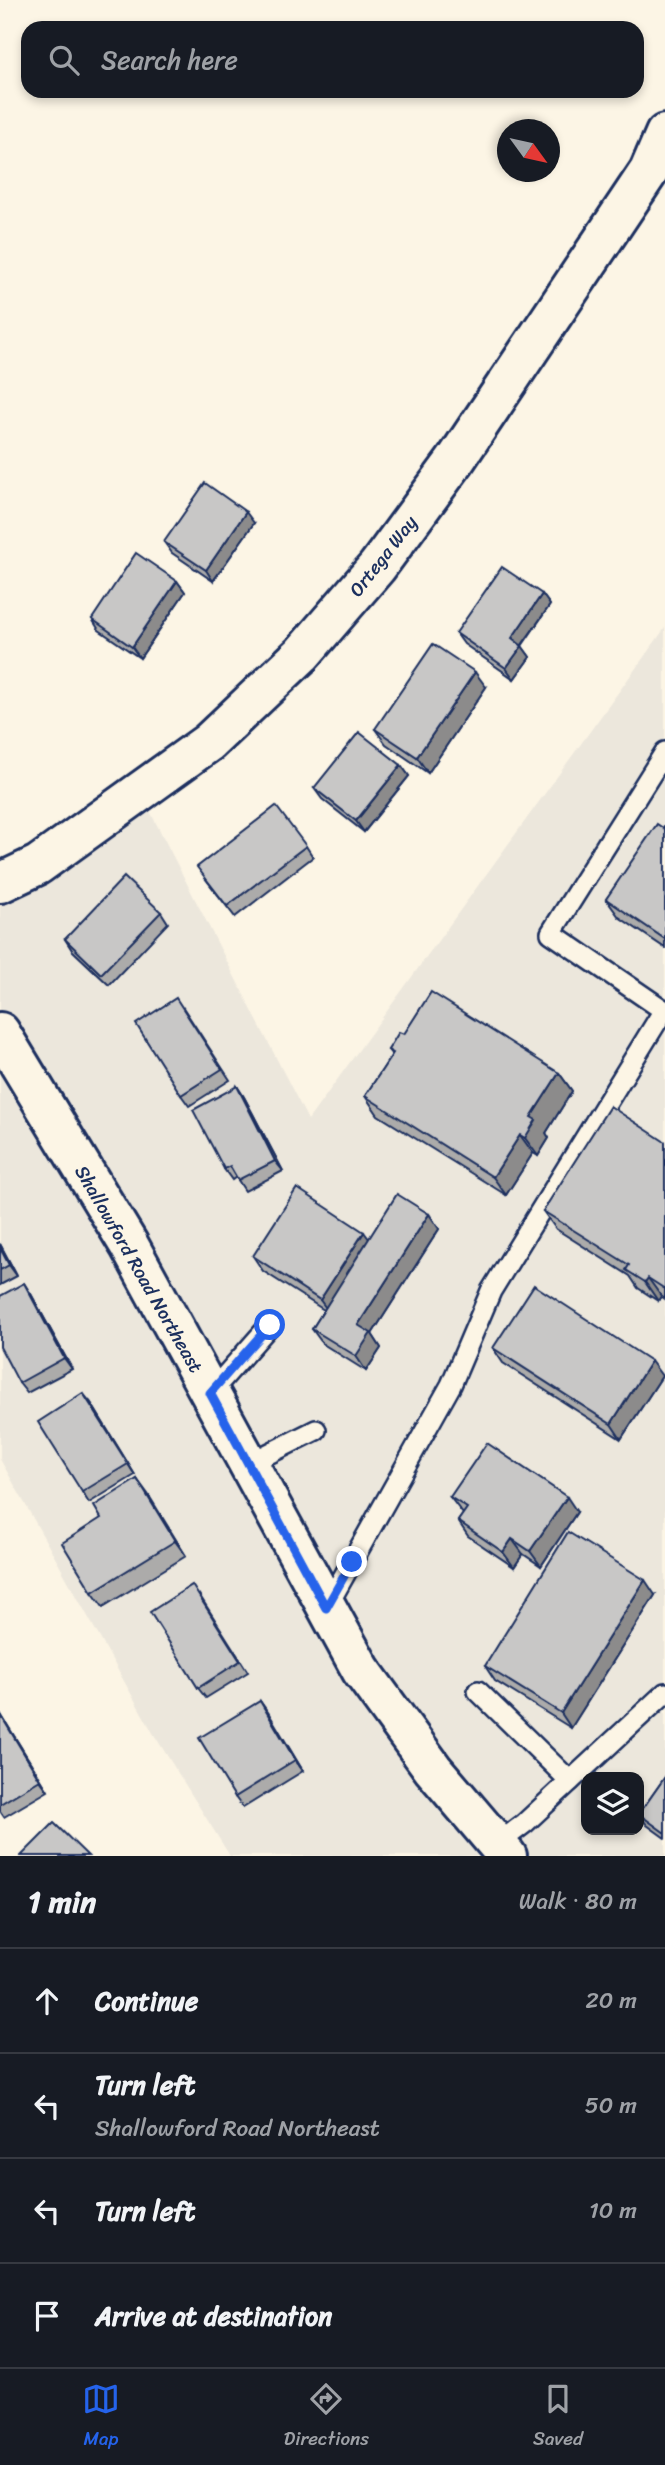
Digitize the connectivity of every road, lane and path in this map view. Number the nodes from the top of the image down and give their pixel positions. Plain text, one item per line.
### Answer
1 (665, 134) edge
2 (665, 752) edge
3 (0, 883) edge
4 (665, 1010) edge
5 (0, 1032) edge
6 (270, 1325) dead end
7 (210, 1393) junction
8 (316, 1430) dead end
9 (248, 1464) junction
10 (326, 1608) junction
11 (478, 1691) dead end
12 (665, 1693) edge
13 (570, 1781) junction
14 (501, 1851) edge

1 - 3 street, Ortega Way
2 - 4 lane
4 - 10 lane
5 - 7 street, Shallowford Road Northeast
6 - 7 lane
7 - 9 street, Shallowford Road Northeast
8 - 9 lane
9 - 10 street, Shallowford Road Northeast
10 - 14 street, Shallowford Road Northeast
11 - 13 lane
12 - 13 lane
13 - 14 lane

